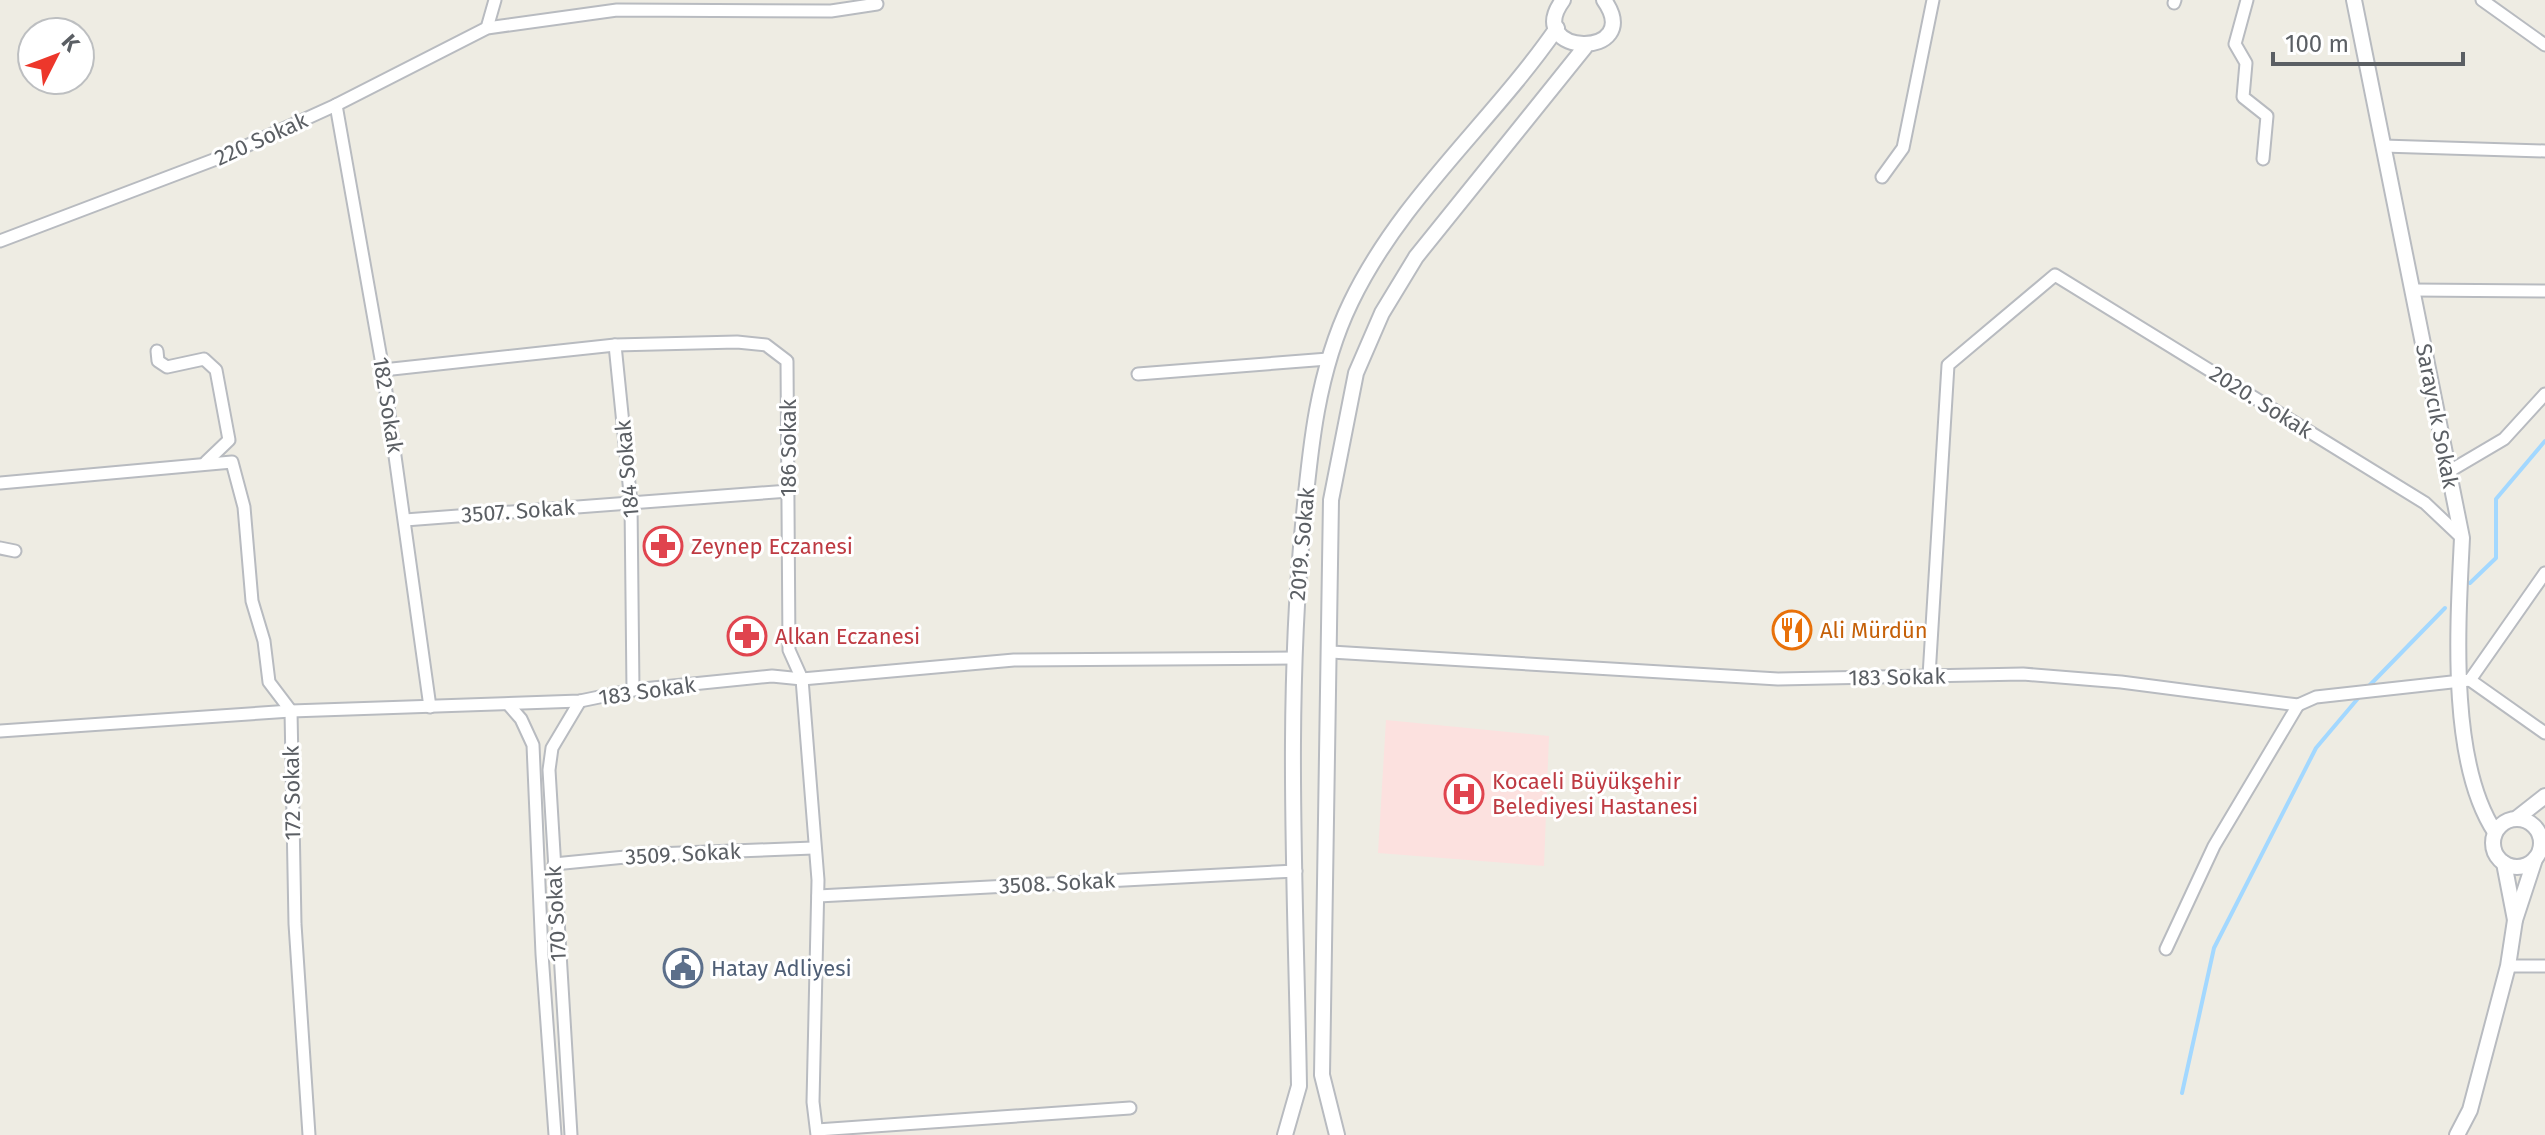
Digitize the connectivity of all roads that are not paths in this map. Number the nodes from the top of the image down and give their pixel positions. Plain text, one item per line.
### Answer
1 (495, 0) edge
2 (1563, 0) edge
3 (1933, 0) edge
4 (2247, 0) edge
5 (2354, 0) edge
6 (2482, 0) edge
7 (1609, 2) edge
8 (877, 4) dead end
9 (487, 28) junction
10 (1557, 28) junction
11 (2545, 45) edge
12 (1585, 47) junction
13 (336, 105) junction
14 (2383, 146) junction
15 (2545, 151) edge
16 (2263, 159) dead end
17 (1882, 177) dead end
18 (0, 241) edge
19 (2412, 290) junction
20 (2545, 291) edge
21 (615, 345) junction
22 (157, 351) dead end
23 (1328, 359) junction
24 (383, 370) junction
25 (1138, 374) dead end
26 (2545, 394) edge
27 (202, 464) junction
28 (2448, 472) junction
29 (0, 483) edge
30 (789, 491) junction
31 (631, 503) junction
32 (405, 520) junction
33 (2462, 538) junction
34 (0, 548) edge
35 (15, 551) dead end
36 (2545, 573) edge
37 (1331, 652) junction
38 (1294, 658) junction
39 (1929, 676) junction
40 (802, 679) junction
41 (2465, 681) junction
42 (633, 690) junction
43 (580, 701) junction
44 (508, 704) junction
45 (2298, 705) junction
46 (430, 707) junction
47 (291, 711) junction
48 (0, 731) edge
49 (2545, 733) edge
50 (2545, 796) edge
51 (2517, 818) junction
52 (2495, 832) junction
53 (2543, 835) edge
54 (813, 848) junction
55 (2535, 859) junction
56 (2504, 863) junction
57 (554, 864) junction
58 (1296, 871) junction
59 (818, 896) junction
60 (2515, 920) junction
61 (2166, 949) dead end
62 (2508, 966) junction
63 (2545, 966) edge
64 (1130, 1108) dead end
65 (2470, 1110) junction
66 (817, 1133) edge
67 (309, 1135) edge
68 (555, 1135) edge
69 (571, 1135) edge
70 (1285, 1135) edge
71 (1337, 1135) edge
72 (2457, 1135) edge
73 (2472, 1135) edge

1 - 9 street
2 - 10 street, 2019. Sokak
3 - 17 street
4 - 16 street
5 - 14 street, Saraycık Sokak
6 - 11 street
7 - 12 street, 2019. Sokak
8 - 9 street, 220 Sokak
9 - 13 street, 220 Sokak
10 - 12 street
10 - 23 street, 2019. Sokak
12 - 37 street, 2019. Sokak
13 - 18 street, 220 Sokak
13 - 24 street, 182 Sokak
14 - 15 street
14 - 19 street, Saraycık Sokak
19 - 20 street
19 - 28 street, Saraycık Sokak
21 - 24 street, 186 Sokak
21 - 30 street, 186 Sokak
21 - 31 street, 184 Sokak
22 - 27 street
23 - 25 street
23 - 38 street, 2019. Sokak
24 - 32 street, 182 Sokak
26 - 28 street
27 - 29 street
27 - 47 street
28 - 33 street, Saraycık Sokak
30 - 31 street, 3507. Sokak
30 - 40 street, 186 Sokak
31 - 32 street, 3507. Sokak
31 - 42 street, 184 Sokak
32 - 46 street, 182 Sokak
33 - 39 street, 2020. Sokak
33 - 41 street, Saraycık Sokak
34 - 35 street
36 - 41 street
37 - 39 street, 183 Sokak
37 - 71 street, 2019. Sokak
38 - 40 street, 183 Sokak
38 - 58 street, 2019. Sokak
39 - 45 street, 183 Sokak
40 - 42 street, 183 Sokak
40 - 54 street, 186 Sokak
41 - 45 street, 183 Sokak
41 - 49 street
41 - 52 street, Saraycık Sokak
42 - 43 street, 183 Sokak
43 - 44 street, 183 Sokak
43 - 57 street, 170 Sokak
44 - 46 street, 183 Sokak
44 - 68 street, 170 Sokak
45 - 61 street
46 - 47 street, 183 Sokak
47 - 48 street, 183 Sokak
47 - 67 street, 172 Sokak
50 - 51 street
51 - 52 street
51 - 53 street
52 - 56 street
53 - 55 street
54 - 57 street, 3509. Sokak
54 - 59 street, 186 Sokak
55 - 56 street
55 - 60 street
56 - 60 street
57 - 69 street, 170 Sokak
58 - 59 street, 3508. Sokak
58 - 70 street, 2019. Sokak
59 - 66 street, 186 Sokak
60 - 62 street
62 - 63 street
62 - 65 street
64 - 66 street
65 - 72 street
65 - 73 street

